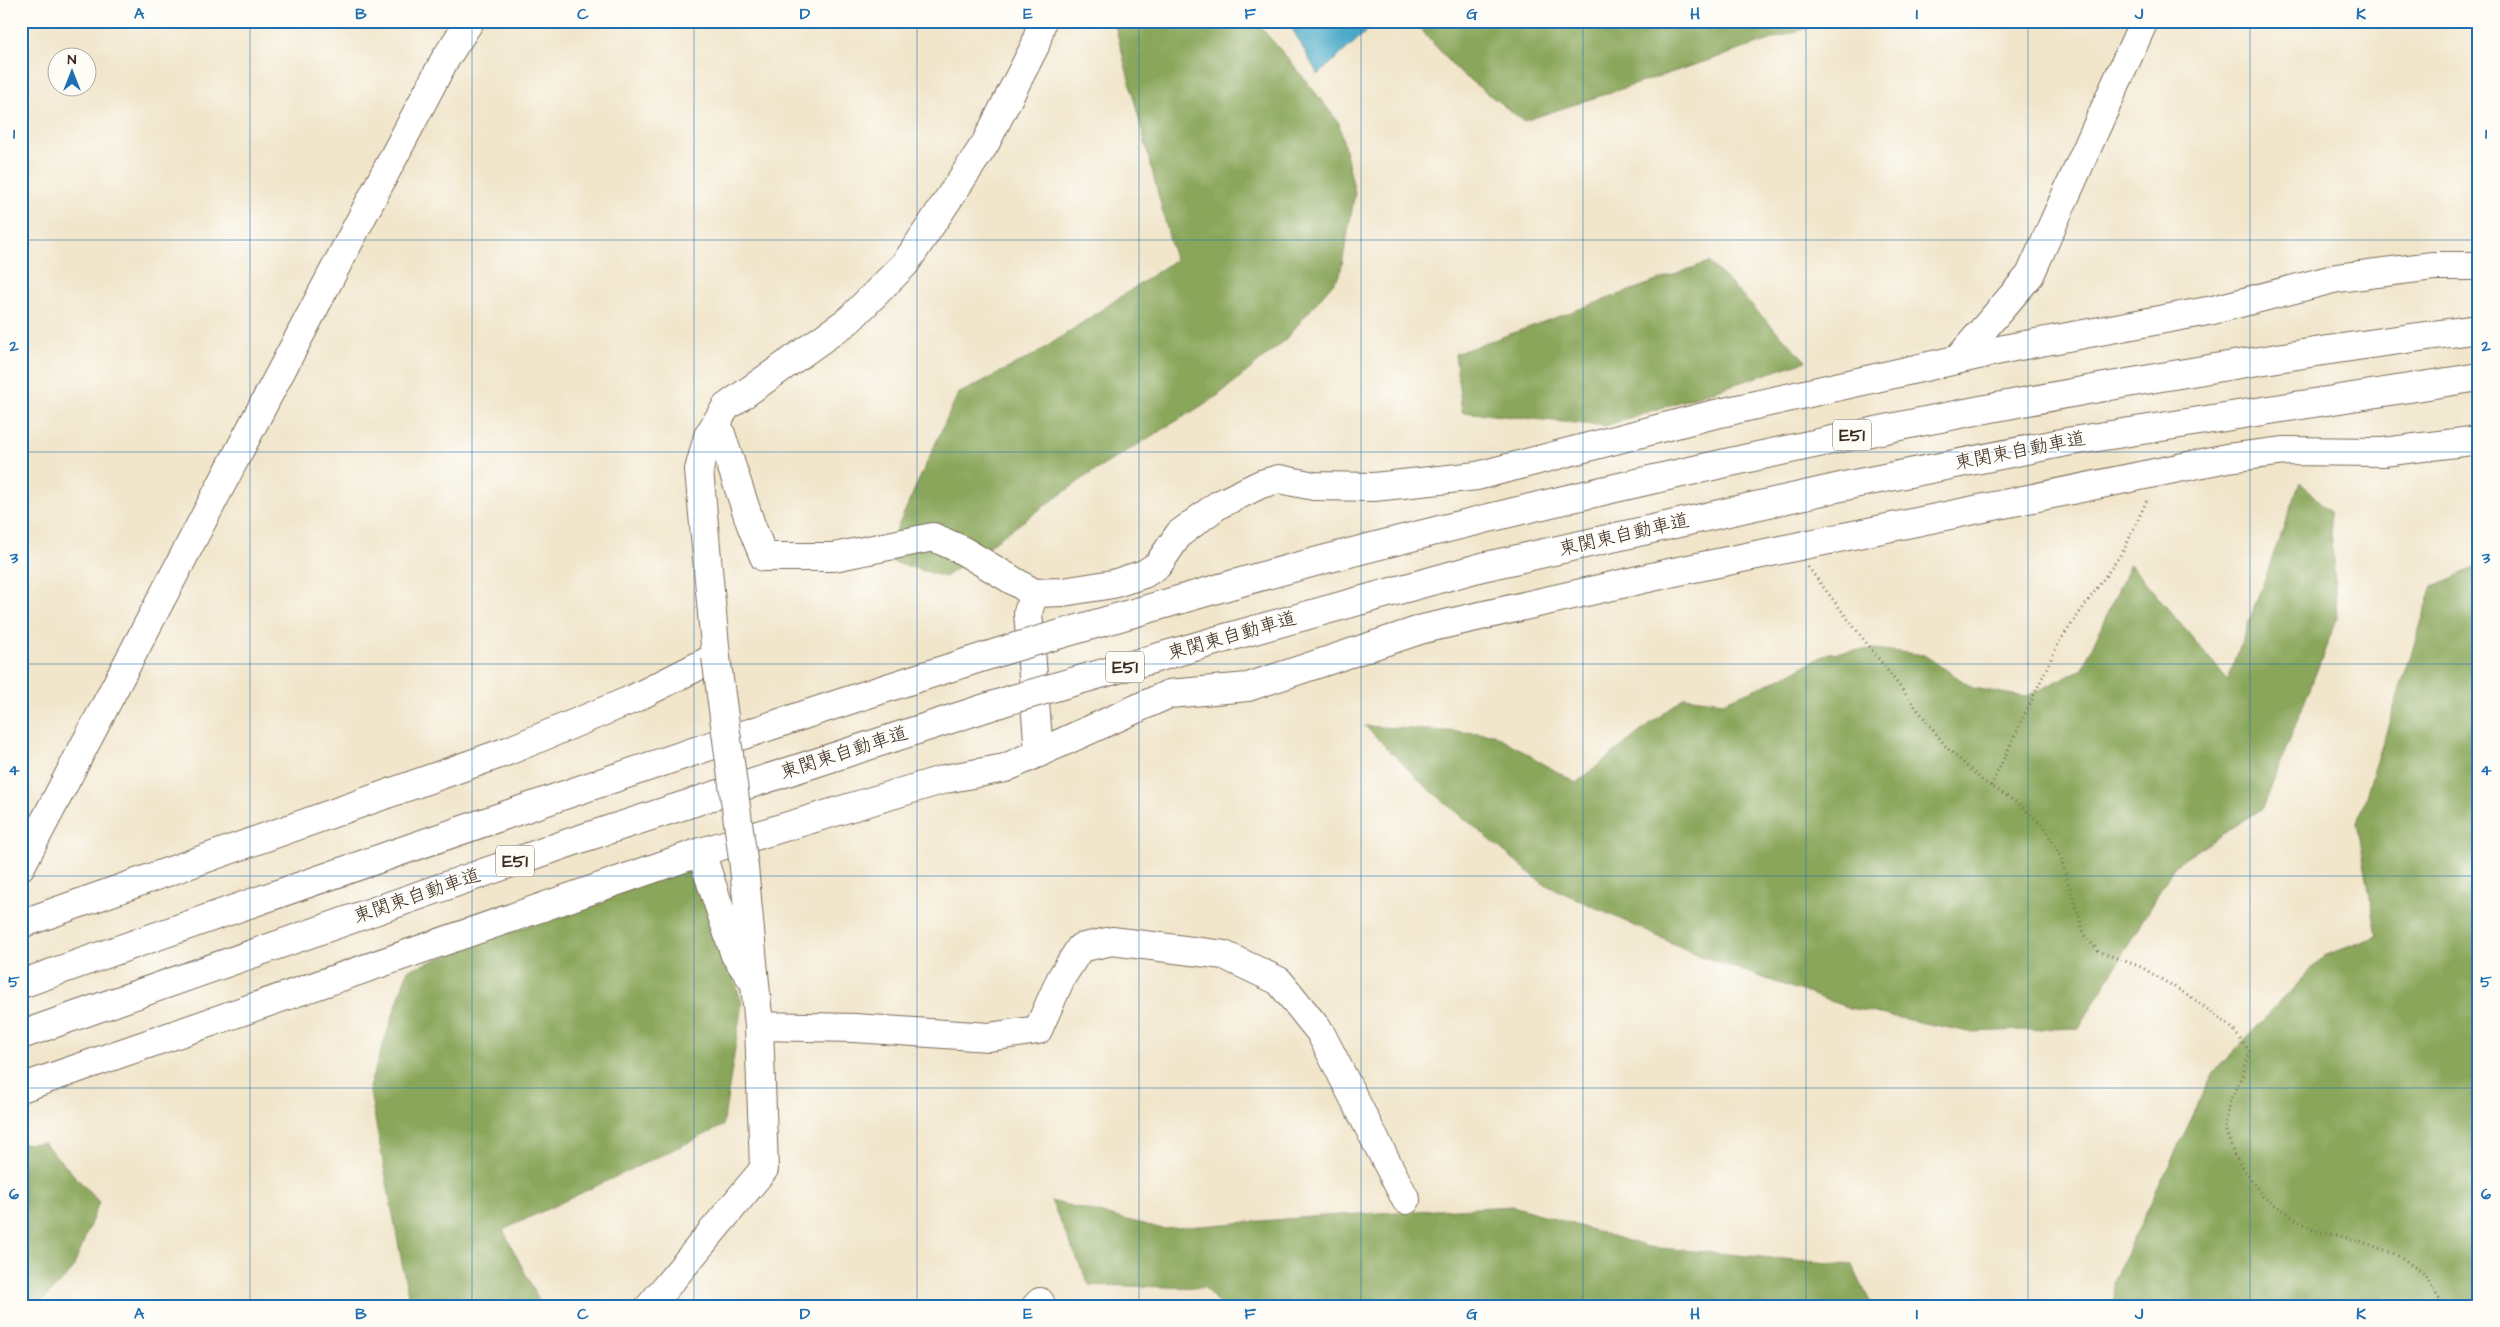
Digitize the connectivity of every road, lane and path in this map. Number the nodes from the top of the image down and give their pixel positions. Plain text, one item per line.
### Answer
1 (470, 21) edge
2 (1042, 21) edge
3 (2144, 21) edge
4 (2479, 266) edge
5 (2479, 329) edge
6 (1957, 360) junction
7 (2479, 377) edge
8 (717, 422) junction
9 (2479, 440) edge
10 (2158, 473) junction
11 (1798, 546) junction
12 (1034, 593) junction
13 (716, 656) junction
14 (1039, 754) junction
15 (1991, 786) junction
16 (701, 852) junction
17 (21, 866) edge
18 (21, 924) edge
19 (21, 984) edge
20 (754, 984) junction
21 (759, 1026) junction
22 (21, 1035) edge
23 (21, 1088) edge
24 (1406, 1200) dead end
25 (650, 1306) edge
26 (2444, 1306) edge

1 - 17 main road
2 - 8 main road
3 - 6 main road
4 - 6 main road
5 - 19 main road, E51, bridge
6 - 12 main road
7 - 22 main road, 東関東自動車道 / E51, bridge
8 - 12 main road
8 - 13 main road
9 - 10 main road
10 - 11 main road
10 - 15 path
11 - 14 main road
11 - 15 path
12 - 14 main road
13 - 18 main road
13 - 20 main road, bridge
14 - 16 main road
15 - 26 path
16 - 20 main road
16 - 23 main road
20 - 21 main road
21 - 24 main road
21 - 25 main road

